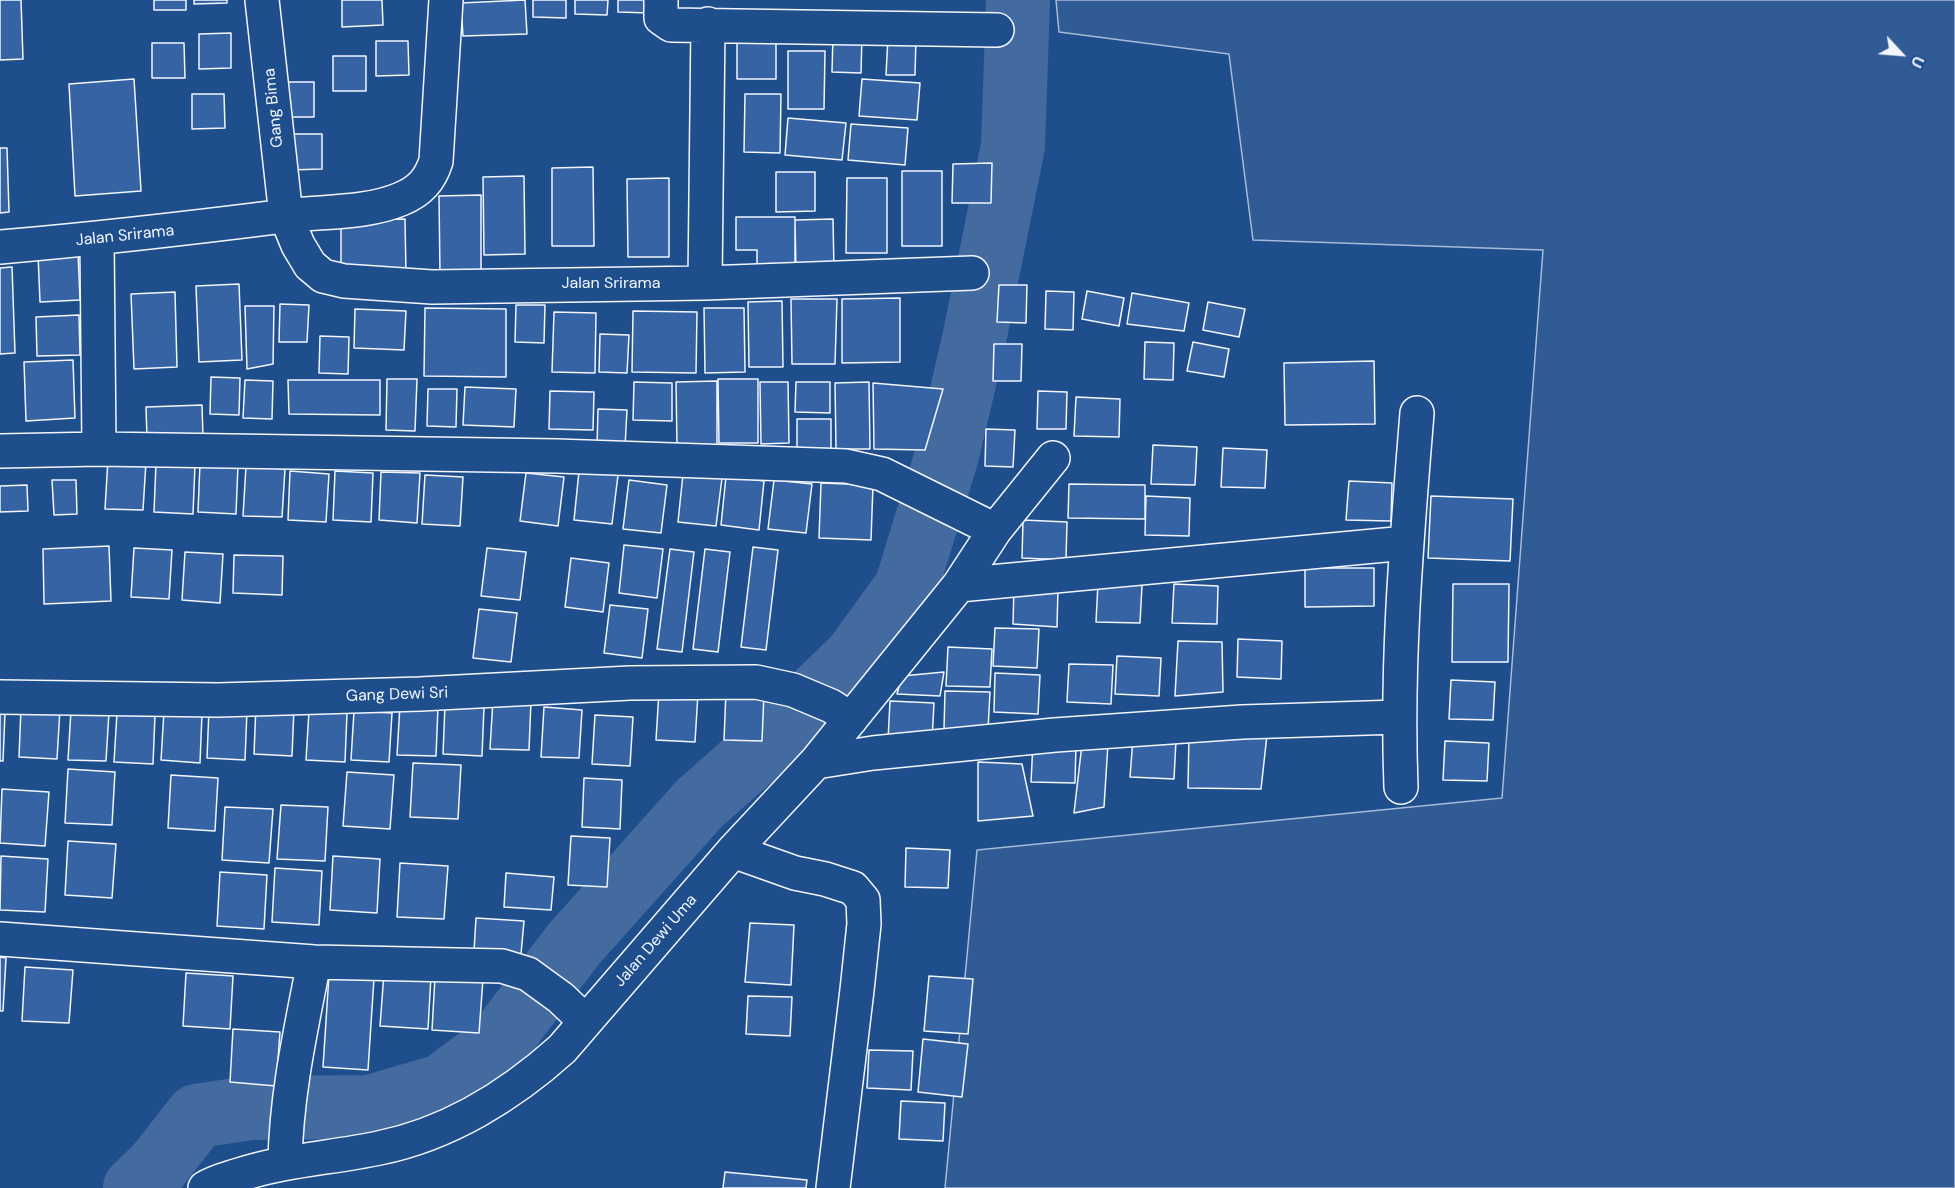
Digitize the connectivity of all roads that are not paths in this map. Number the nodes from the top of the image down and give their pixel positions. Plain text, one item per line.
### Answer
1 (262, 0) edge
2 (446, 0) edge
3 (662, 0) edge
4 (708, 24) junction
5 (997, 30) dead end
6 (286, 216) junction
7 (97, 239) junction
8 (0, 247) edge
9 (972, 273) dead end
10 (705, 283) junction
11 (1418, 413) dead end
12 (99, 449) junction
13 (0, 452) edge
14 (1053, 458) dead end
15 (995, 530) junction
16 (1406, 543) junction
17 (959, 585) junction
18 (0, 697) edge
19 (841, 713) junction
20 (1398, 717) junction
21 (816, 762) junction
22 (1401, 787) dead end
23 (733, 851) junction
24 (0, 939) edge
25 (314, 962) junction
26 (585, 1021) junction
27 (285, 1163) junction
28 (205, 1188) edge
29 (832, 1188) edge

1 - 6 street, Gang Bima
2 - 6 street, Jalan Srirama
3 - 4 street
4 - 5 street
4 - 10 street
6 - 7 street, Jalan Srirama
6 - 10 street, Jalan Srirama
7 - 8 street, Jalan Srirama
7 - 12 street
9 - 10 street, Jalan Srirama
11 - 16 street
12 - 13 street
12 - 15 street
14 - 15 street, Jalan Dewi Uma
15 - 17 street, Jalan Dewi Uma
16 - 17 street
16 - 20 street
17 - 19 street, Jalan Dewi Uma
18 - 19 street, Gang Dewi Sri
19 - 21 street, Jalan Dewi Uma
20 - 21 street
20 - 22 street
21 - 23 street, Jalan Dewi Uma
23 - 26 street, Jalan Dewi Uma
23 - 29 street
24 - 25 street
25 - 26 street
25 - 27 street
26 - 27 street, Jalan Dewi Uma
27 - 28 street, Jalan Dewi Uma

